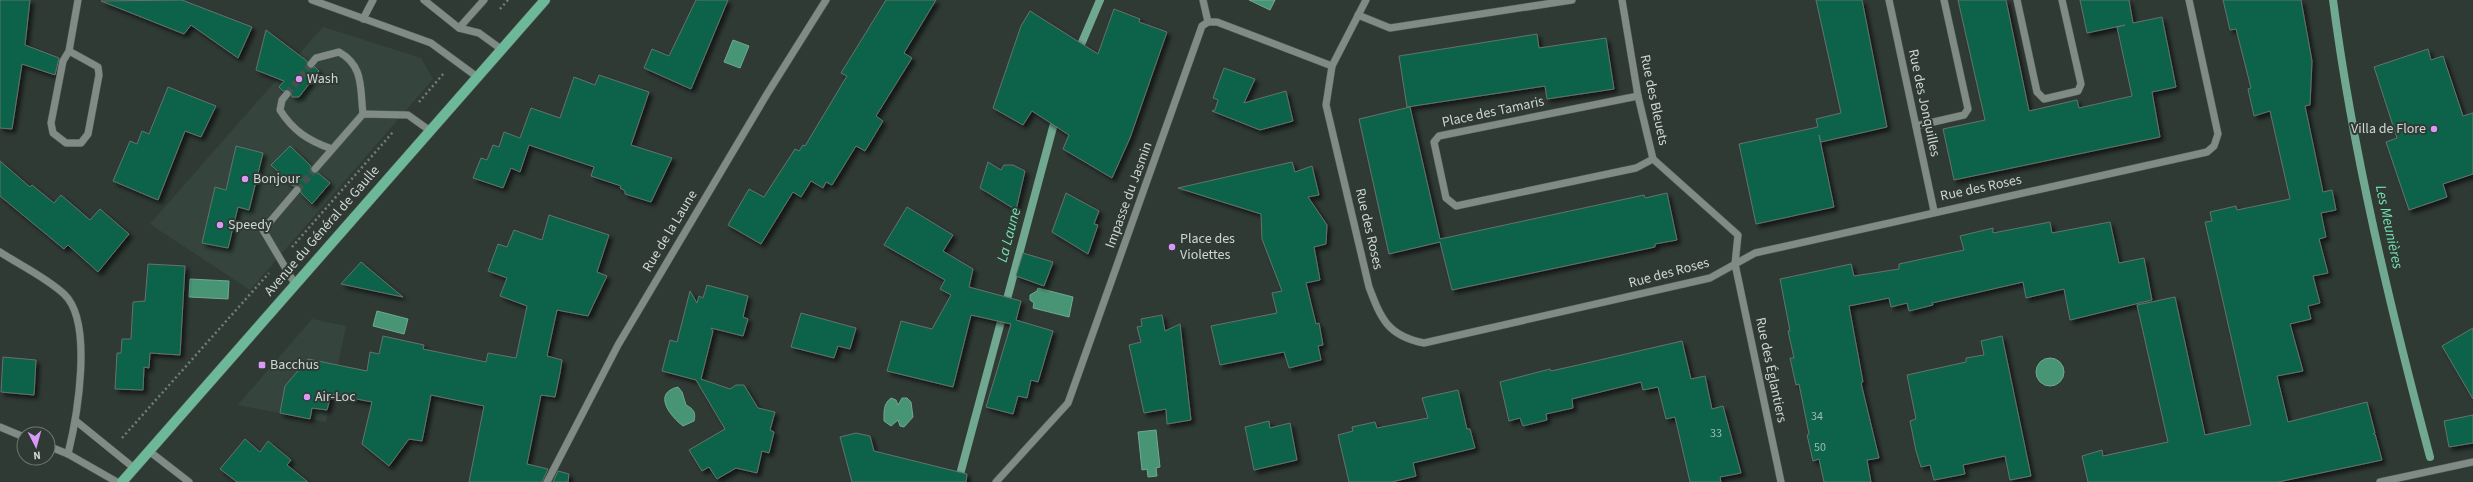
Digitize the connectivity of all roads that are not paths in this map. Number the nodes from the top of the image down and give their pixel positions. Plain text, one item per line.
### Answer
1 (78, 0) edge
2 (312, 0) edge
3 (373, 0) edge
4 (424, 0) edge
5 (484, 0) edge
6 (545, 0) edge
7 (826, 0) edge
8 (1203, 0) edge
9 (1366, 0) edge
10 (1572, 0) edge
11 (1622, 0) edge
12 (1889, 0) edge
13 (1944, 0) edge
14 (2017, 0) edge
15 (2062, 0) edge
16 (2189, 0) edge
17 (1358, 15) junction
18 (363, 19) junction
19 (1208, 22) junction
20 (459, 28) junction
21 (501, 49) junction
22 (70, 51) junction
23 (311, 64) tunnel mouth
24 (1332, 66) junction
25 (476, 76) junction
26 (287, 94) tunnel mouth
27 (1638, 96) junction
28 (363, 114) junction
29 (1916, 126) junction
30 (429, 130) junction
31 (332, 149) junction
32 (1653, 159) junction
33 (315, 169) tunnel mouth
34 (297, 190) tunnel mouth
35 (1934, 212) junction
36 (0, 252) edge
37 (1735, 264) junction
38 (295, 284) junction
39 (76, 421) junction
40 (0, 427) edge
41 (16, 434) edge
42 (56, 449) edge
43 (149, 451) junction
44 (68, 454) junction
45 (2473, 462) edge
46 (134, 468) junction
47 (116, 482) edge
48 (122, 482) edge
49 (189, 482) edge
50 (547, 482) edge
51 (996, 482) edge
52 (1781, 482) edge
53 (2380, 482) edge

1 - 22 street
2 - 18 street
3 - 18 street
4 - 20 street
5 - 20 street
6 - 21 main road, Avenue du Général de Gaulle
7 - 50 street, Rue de la Laune
8 - 19 street
9 - 17 street, Rue des Roses
10 - 17 street
11 - 27 street, Rue des Bleuets
12 - 29 street, Rue des Jonquilles
13 - 29 street
14 - 15 street
16 - 35 street, Rue des Roses
17 - 24 street, Rue des Roses
18 - 25 street
19 - 24 street
19 - 51 street, Impasse du Jasmin
20 - 21 street
21 - 25 main road, Avenue du Général de Gaulle
22 - 22 street
23 - 28 street
24 - 37 street, Rue des Roses
25 - 30 main road, Avenue du Général de Gaulle
26 - 31 street
27 - 32 street, Rue des Bleuets
27 - 32 street, Place des Tamaris
28 - 30 street
28 - 31 street
29 - 35 street, Rue des Jonquilles
30 - 38 main road, Avenue du Général de Gaulle
31 - 33 street
32 - 37 street, Rue des Bleuets
34 - 38 street
35 - 37 street, Rue des Roses
36 - 39 street
37 - 52 street, Rue des Églantiers
38 - 43 main road, Avenue du Général de Gaulle
39 - 44 street
39 - 46 street
40 - 41 street
42 - 44 street
43 - 46 main road, Avenue du Général de Gaulle
43 - 49 street
44 - 47 street
45 - 53 street
46 - 48 main road, Avenue du Général de Gaulle

